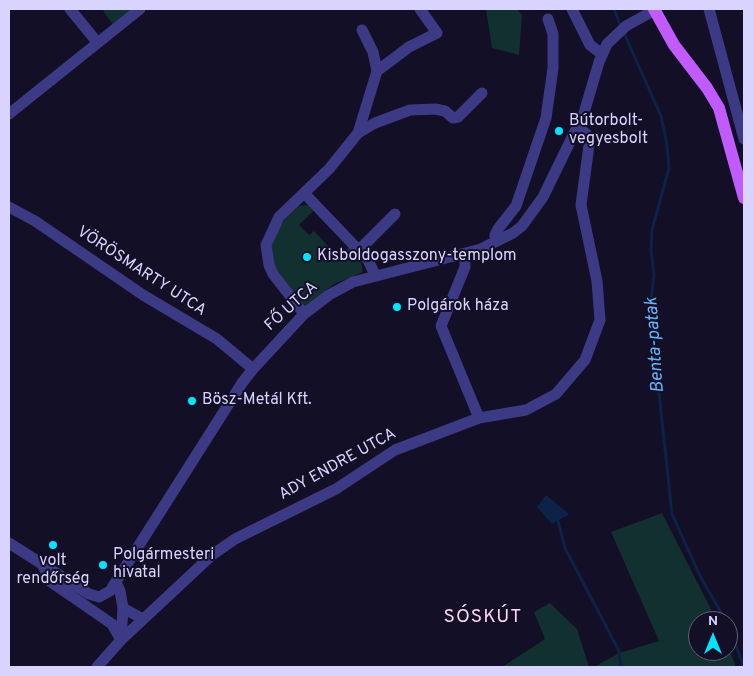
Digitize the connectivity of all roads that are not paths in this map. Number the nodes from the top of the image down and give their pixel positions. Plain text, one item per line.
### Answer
1 (70, 9) edge
2 (140, 9) edge
3 (420, 9) edge
4 (572, 9) edge
5 (709, 9) edge
6 (655, 10) edge
7 (548, 19) dead end
8 (362, 30) dead end
9 (97, 42) junction
10 (604, 49) junction
11 (378, 71) junction
12 (482, 93) dead end
13 (9, 114) edge
14 (365, 114) junction
15 (375, 123) junction
16 (578, 125) junction
17 (358, 133) junction
18 (744, 139) edge
19 (305, 194) junction
20 (744, 198) edge
21 (9, 207) edge
22 (396, 214) dead end
23 (495, 242) junction
24 (359, 250) junction
25 (465, 254) junction
26 (375, 275) junction
27 (304, 314) junction
28 (253, 368) junction
29 (479, 418) junction
30 (9, 543) edge
31 (42, 564) junction
32 (116, 582) junction
33 (123, 608) junction
34 (143, 619) junction
35 (121, 640) junction
36 (97, 667) edge

1 - 9 street
2 - 9 street
3 - 11 street
4 - 10 street
5 - 18 street
6 - 10 street
6 - 20 main road
7 - 23 street
8 - 11 street
9 - 13 street
10 - 16 street, FŐ UTCA
11 - 14 street
12 - 15 street
14 - 15 street
14 - 17 street
15 - 17 street
16 - 23 street, FŐ UTCA
16 - 29 street, ADY ENDRE UTCA
17 - 19 street
19 - 24 street
19 - 27 street
21 - 28 street, VÖRÖSMARTY UTCA
22 - 24 street
23 - 25 street, FŐ UTCA
24 - 26 street
25 - 26 street, FŐ UTCA
25 - 29 street
26 - 27 street, FŐ UTCA
27 - 28 street, FŐ UTCA
28 - 32 street, FŐ UTCA
29 - 34 street, ADY ENDRE UTCA
30 - 31 street
31 - 32 street
31 - 35 street
32 - 33 street
33 - 34 street
33 - 35 street
34 - 35 street, ADY ENDRE UTCA
35 - 36 street, ADY ENDRE UTCA

